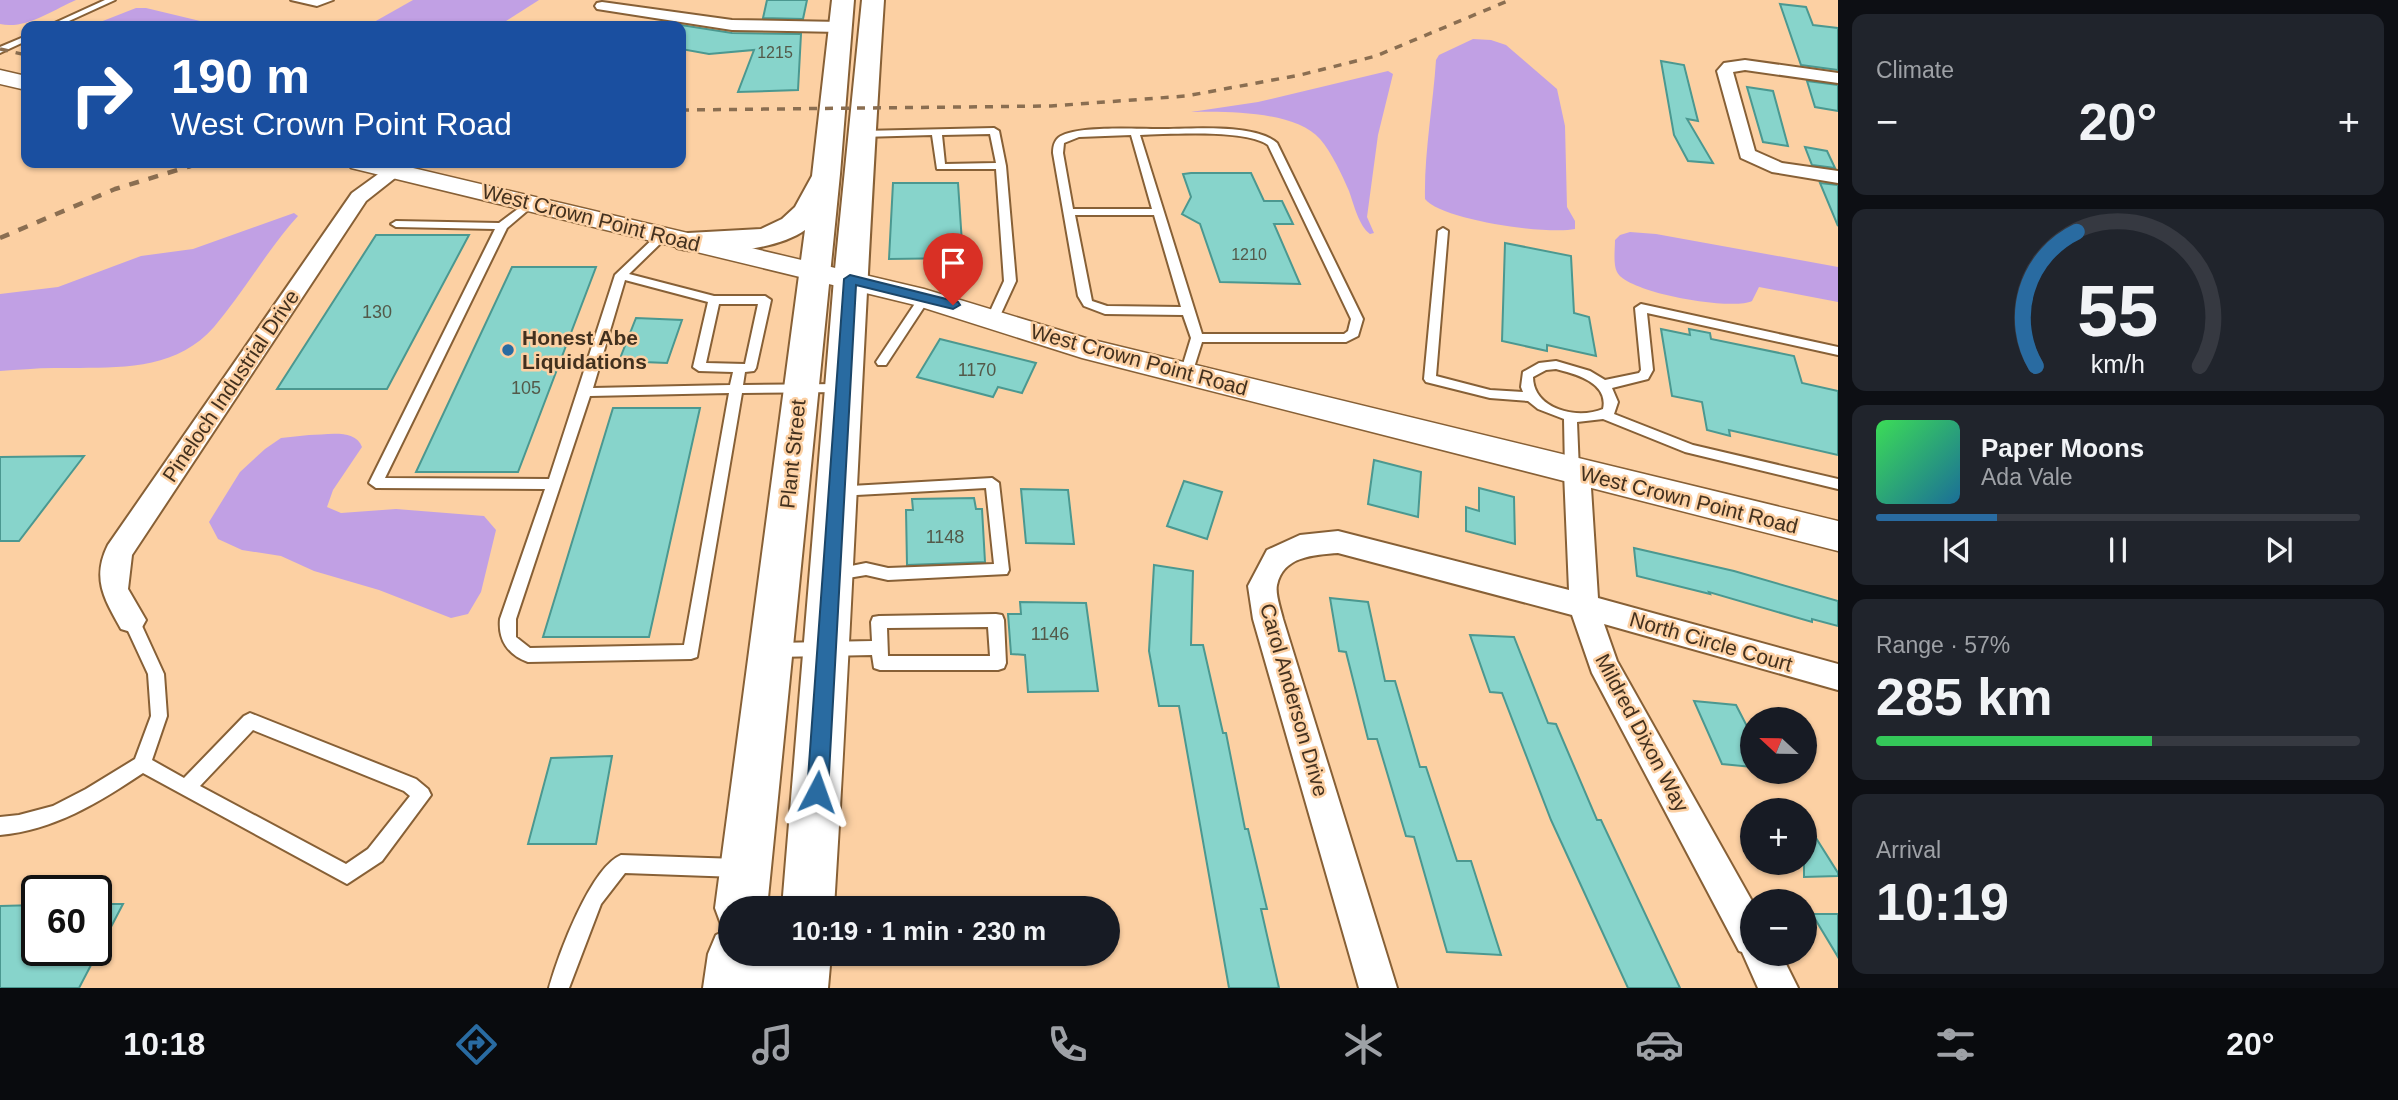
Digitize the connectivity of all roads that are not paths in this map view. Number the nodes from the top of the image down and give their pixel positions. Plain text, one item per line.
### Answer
1 (111, 0) edge
2 (295, 0) edge
3 (328, 0) edge
4 (843, 0) edge
5 (606, 3) edge
6 (633, 3) edge
7 (658, 3) edge
8 (872, 8) edge
9 (684, 16) junction
10 (63, 21) edge
11 (841, 27) junction
12 (21, 40) edge
13 (869, 43) junction
14 (0, 50) edge
15 (0, 76) edge
16 (1838, 78) edge
17 (21, 82) edge
18 (937, 132) junction
19 (862, 134) junction
20 (1135, 134) junction
21 (1001, 166) junction
22 (382, 168) edge
23 (395, 171) junction
24 (826, 174) junction
25 (1838, 177) edge
26 (530, 203) junction
27 (1069, 212) junction
28 (1158, 212) junction
29 (396, 224) dead end
30 (502, 226) junction
31 (1443, 231) dead end
32 (675, 239) junction
33 (621, 275) junction
34 (832, 275) junction
35 (924, 298) junction
36 (714, 300) junction
37 (1188, 310) junction
38 (993, 318) junction
39 (1197, 338) junction
40 (1838, 351) edge
41 (882, 362) dead end
42 (740, 368) junction
43 (1186, 374) junction
44 (1602, 384) junction
45 (844, 388) junction
46 (736, 389) junction
47 (801, 389) junction
48 (585, 392) junction
49 (1533, 397) junction
50 (1605, 415) junction
51 (1570, 417) junction
52 (1575, 471) junction
53 (554, 484) junction
54 (1838, 484) edge
55 (837, 491) junction
56 (1838, 536) edge
57 (832, 575) junction
58 (1584, 606) junction
59 (131, 620) joint
60 (827, 648) junction
61 (879, 648) junction
62 (772, 650) junction
63 (1838, 677) edge
64 (142, 764) junction
65 (186, 788) junction
66 (0, 826) edge
67 (750, 895) edge
68 (809, 896) edge
69 (1740, 916) edge
70 (734, 966) edge
71 (761, 966) edge
72 (803, 966) edge
73 (1767, 966) edge
74 (559, 988) edge
75 (731, 988) edge
76 (759, 988) edge
77 (800, 988) edge
78 (1378, 988) edge
79 (1779, 988) edge

1 - 10 lane
2 - 3 lane
4 - 8 main road
4 - 11 main road, Plant Street
5 - 6 street
6 - 7 street
6 - 9 street
7 - 9 street
8 - 13 main road, Plant Street
9 - 11 street
11 - 13 main road
11 - 24 main road, Plant Street
12 - 14 lane
13 - 19 main road, Plant Street
15 - 17 street
16 - 25 street
18 - 19 lane
18 - 21 lane
18 - 21 lane
19 - 34 main road, Plant Street
20 - 27 lane
20 - 28 lane
20 - 39 lane
21 - 38 lane
22 - 23 street, West Crown Point Road
23 - 26 street, West Crown Point Road
23 - 59 street, Pineloch Industrial Drive
24 - 32 main road
24 - 34 main road, Plant Street
26 - 30 lane
26 - 32 street, West Crown Point Road
27 - 28 lane
27 - 37 lane
28 - 37 lane
29 - 30 lane
30 - 53 lane
31 - 49 lane
32 - 33 lane
32 - 34 street, West Crown Point Road
33 - 36 lane
33 - 48 lane
34 - 35 street, West Crown Point Road
34 - 45 main road, Plant Street
34 - 47 main road, Plant Street
35 - 38 street, West Crown Point Road
35 - 41 lane
36 - 42 lane
36 - 42 lane
37 - 39 lane
38 - 43 street, West Crown Point Road
39 - 43 lane
40 - 44 lane
42 - 46 lane
43 - 52 street, West Crown Point Road
44 - 49 lane
44 - 50 lane
45 - 47 lane
45 - 55 main road, Plant Street
46 - 47 lane
46 - 48 lane
46 - 53 lane
47 - 62 main road, Plant Street
48 - 53 lane
49 - 51 lane
50 - 51 lane
50 - 54 lane
51 - 52 lane
52 - 56 street, West Crown Point Road
52 - 58 street, Mildred Dixon Way
55 - 57 main road, Plant Street
55 - 57 lane
57 - 60 main road, Plant Street
58 - 63 street, North Circle Court
58 - 69 street, Mildred Dixon Way
58 - 78 street, Carol Anderson Drive
59 - 64 lane
60 - 61 lane
60 - 62 lane
60 - 68 main road, Plant Street
61 - 61 lane
62 - 67 main road, Plant Street
64 - 65 lane
64 - 66 lane
65 - 65 lane
67 - 74 lane
70 - 75 main road
71 - 76 main road
72 - 77 main road
73 - 79 street

